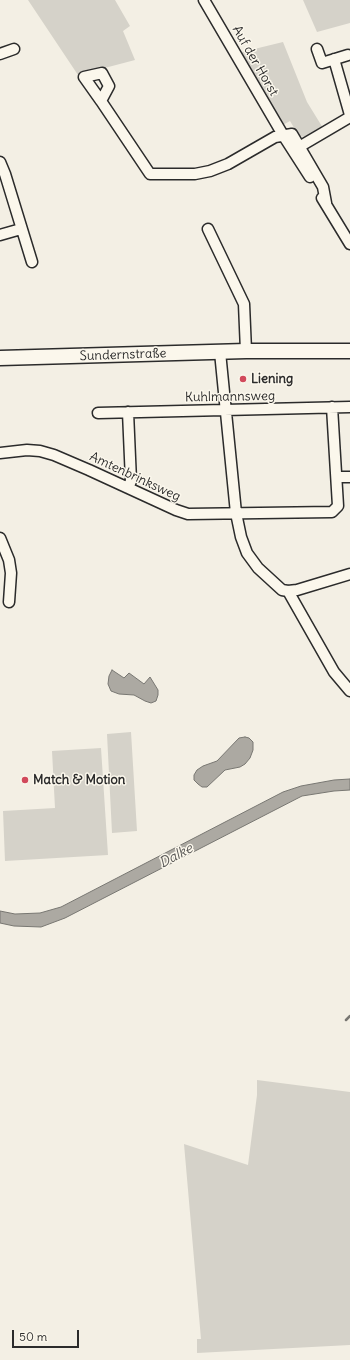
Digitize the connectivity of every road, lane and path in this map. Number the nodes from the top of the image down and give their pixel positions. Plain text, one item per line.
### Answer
1 (204, 0) edge
2 (317, 48) dead end
3 (14, 49) dead end
4 (0, 54) edge
5 (348, 55) dead end
6 (334, 59) junction
7 (101, 101) dead end
8 (350, 116) edge
9 (283, 135) junction
10 (299, 147) junction
11 (0, 162) edge
12 (326, 203) junction
13 (22, 229) junction
14 (208, 229) dead end
15 (0, 235) edge
16 (350, 243) edge
17 (32, 262) dead end
18 (350, 351) edge
19 (220, 352) junction
20 (246, 352) junction
21 (0, 358) edge
22 (350, 407) edge
23 (332, 408) junction
24 (225, 410) junction
25 (128, 412) junction
26 (98, 413) dead end
27 (0, 453) edge
28 (337, 477) junction
29 (350, 477) edge
30 (128, 488) junction
31 (236, 513) junction
32 (0, 538) edge
33 (4, 561) edge
34 (350, 574) edge
35 (288, 592) junction
36 (9, 602) dead end
37 (350, 691) edge

1 - 9 street, Auf der Horst
2 - 6 street
3 - 4 street
5 - 6 street
6 - 8 street
7 - 9 street
8 - 10 street
9 - 10 street, Auf der Horst
9 - 12 street, Auf der Horst
10 - 12 street, Auf der Horst
11 - 13 street
12 - 16 street, Auf der Horst
13 - 15 street
13 - 17 street
14 - 20 street
18 - 20 street, Sundernstraße
19 - 20 street, Sundernstraße
19 - 21 street, Sundernstraße
19 - 24 street
22 - 23 street, Kuhlmannsweg
23 - 24 street, Kuhlmannsweg
23 - 28 street
24 - 25 street, Kuhlmannsweg
24 - 31 street
25 - 26 street, Kuhlmannsweg
25 - 30 street
27 - 30 street, Amtenbrinksweg
28 - 29 street
28 - 31 street, Amtenbrinksweg
30 - 31 street, Amtenbrinksweg
31 - 35 street
32 - 33 street
33 - 36 street
34 - 35 street
35 - 37 street

